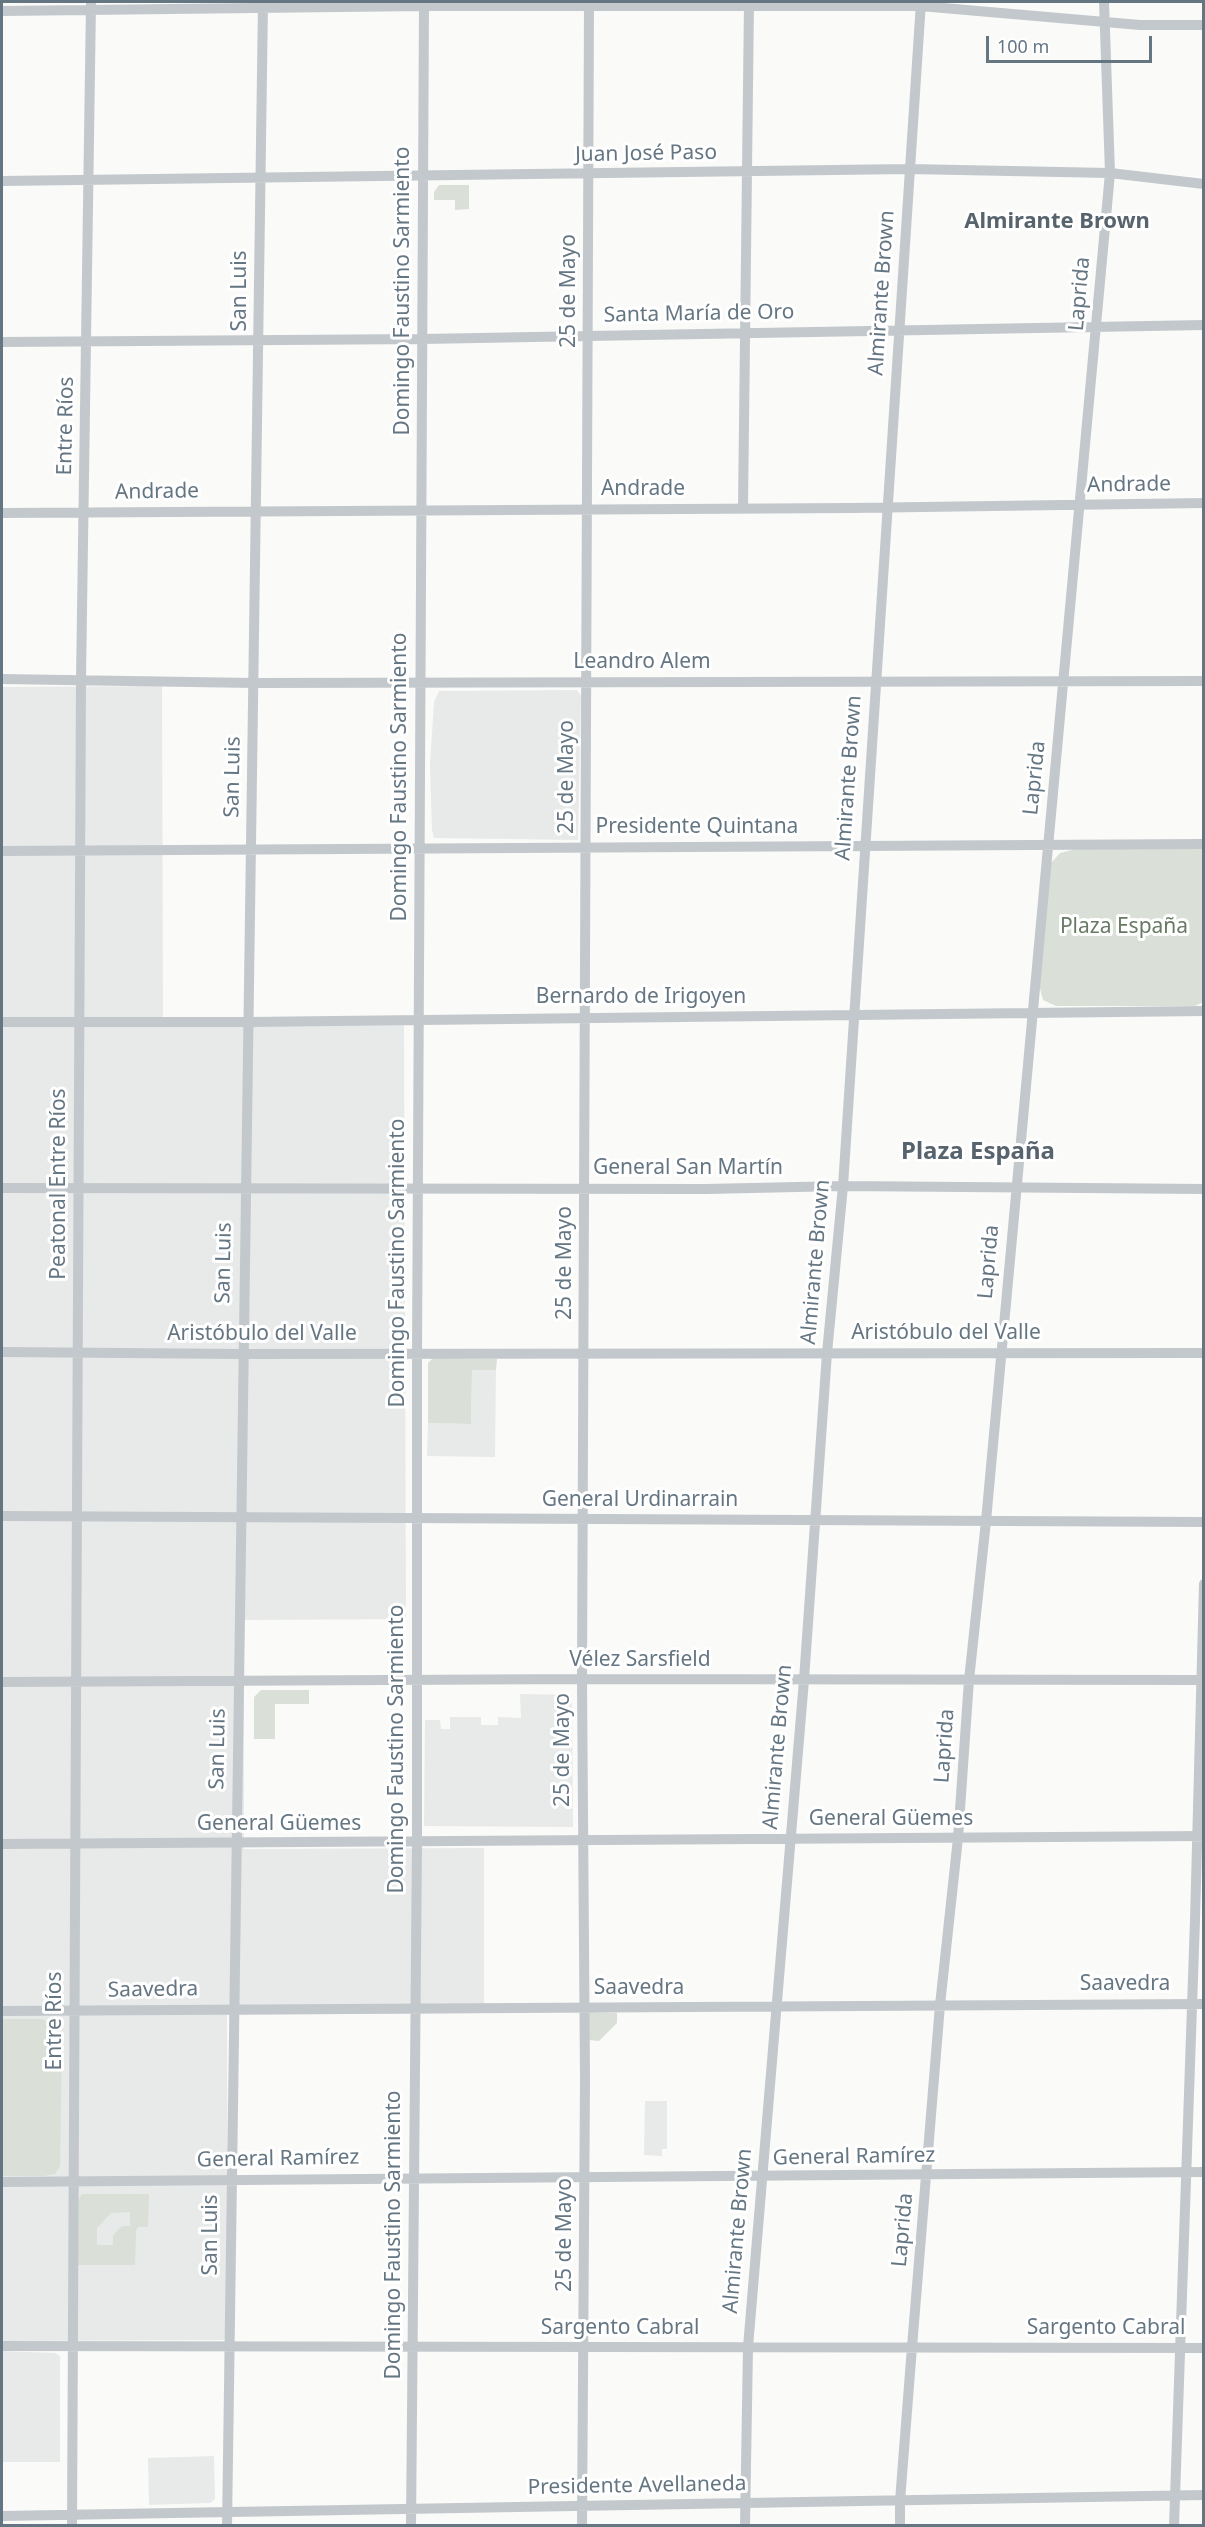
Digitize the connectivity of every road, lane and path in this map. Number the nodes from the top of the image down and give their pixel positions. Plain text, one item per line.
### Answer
1 (1001, 2) edge
2 (1104, 2) edge
3 (749, 3) edge
4 (424, 4) edge
5 (589, 4) edge
6 (921, 4) edge
7 (262, 5) edge
8 (91, 6) edge
9 (2, 11) edge
10 (1001, 13) junction
11 (1105, 22) junction
12 (1203, 25) edge
13 (909, 170) junction
14 (747, 171) junction
15 (1110, 173) junction
16 (589, 175) junction
17 (423, 177) junction
18 (261, 179) junction
19 (89, 180) junction
20 (2, 181) edge
21 (1203, 184) edge
22 (1097, 326) junction
23 (1203, 326) edge
24 (900, 330) junction
25 (745, 333) junction
26 (588, 336) junction
27 (422, 339) junction
28 (260, 340) junction
29 (87, 341) junction
30 (2, 342) edge
31 (1203, 503) edge
32 (1081, 505) junction
33 (886, 507) junction
34 (743, 508) junction
35 (587, 509) junction
36 (255, 510) junction
37 (421, 510) junction
38 (83, 512) junction
39 (2, 513) edge
40 (81, 679) junction
41 (2, 680) edge
42 (875, 680) junction
43 (1065, 680) junction
44 (1203, 681) edge
45 (420, 682) junction
46 (586, 682) junction
47 (254, 683) junction
48 (1048, 844) junction
49 (1203, 844) edge
50 (865, 846) junction
51 (586, 848) junction
52 (251, 850) junction
53 (420, 850) junction
54 (2, 851) edge
55 (82, 851) junction
56 (1203, 1011) edge
57 (1033, 1014) junction
58 (854, 1015) junction
59 (585, 1017) junction
60 (418, 1020) junction
61 (2, 1022) edge
62 (80, 1022) junction
63 (248, 1022) junction
64 (843, 1186) junction
65 (1016, 1186) junction
66 (2, 1188) edge
67 (245, 1188) junction
68 (418, 1188) junction
69 (78, 1189) junction
70 (584, 1189) junction
71 (1203, 1189) edge
72 (2, 1352) edge
73 (77, 1353) junction
74 (584, 1353) junction
75 (827, 1353) junction
76 (1001, 1353) junction
77 (1203, 1353) edge
78 (242, 1354) junction
79 (417, 1354) junction
80 (2, 1516) edge
81 (77, 1517) junction
82 (241, 1518) junction
83 (416, 1518) junction
84 (583, 1519) junction
85 (814, 1520) junction
86 (987, 1521) junction
87 (1203, 1522) edge
88 (1203, 1584) edge
89 (582, 1679) junction
90 (417, 1680) junction
91 (804, 1680) junction
92 (969, 1680) junction
93 (1202, 1680) edge
94 (239, 1681) junction
95 (2, 1682) edge
96 (76, 1682) junction
97 (1200, 1837) edge
98 (958, 1838) junction
99 (584, 1839) junction
100 (790, 1839) junction
101 (417, 1842) junction
102 (2, 1844) edge
103 (237, 1844) junction
104 (75, 1845) junction
105 (1198, 2004) edge
106 (940, 2005) junction
107 (585, 2007) junction
108 (776, 2007) junction
109 (414, 2008) junction
110 (235, 2009) junction
111 (2, 2011) edge
112 (75, 2011) junction
113 (1203, 2172) edge
114 (1186, 2173) junction
115 (585, 2176) junction
116 (927, 2176) junction
117 (413, 2177) junction
118 (762, 2177) junction
119 (231, 2179) junction
120 (74, 2181) junction
121 (2, 2182) edge
122 (2, 2346) edge
123 (73, 2346) junction
124 (230, 2346) junction
125 (413, 2347) junction
126 (584, 2347) junction
127 (748, 2347) junction
128 (912, 2347) junction
129 (1180, 2348) junction
130 (1203, 2348) edge
131 (1203, 2495) edge
132 (1175, 2496) junction
133 (900, 2501) junction
134 (745, 2504) junction
135 (582, 2505) junction
136 (411, 2509) junction
137 (228, 2513) junction
138 (2, 2516) edge
139 (72, 2521) edge
140 (228, 2526) edge
141 (411, 2526) edge
142 (582, 2526) edge
143 (745, 2526) edge
144 (900, 2526) edge
145 (1174, 2526) edge

1 - 10 street
2 - 11 street, Laprida
3 - 5 street
3 - 6 street
3 - 14 street
4 - 5 street
4 - 7 street
4 - 17 street, Domingo Faustino Sarmiento
5 - 16 street, 25 de Mayo
6 - 10 street
6 - 13 street, Almirante Brown
7 - 8 street
7 - 18 street, San Luis
8 - 9 street
8 - 19 street, Entre Ríos
10 - 11 street
11 - 12 street
11 - 15 street, Laprida
13 - 14 street, Juan José Paso
13 - 15 street, Juan José Paso
13 - 24 street, Almirante Brown
14 - 16 street, Juan José Paso
14 - 25 street
15 - 21 street, Juan José Paso
15 - 22 street, Laprida
16 - 17 street, Juan José Paso
16 - 26 street, 25 de Mayo
17 - 18 street, Juan José Paso
17 - 27 street, Domingo Faustino Sarmiento
18 - 19 street, Juan José Paso
18 - 28 street, San Luis
19 - 20 street, Juan José Paso
19 - 29 street, Entre Ríos
22 - 23 street, Santa María de Oro
22 - 24 street, Santa María de Oro
22 - 32 street, Laprida
24 - 25 street, Santa María de Oro
24 - 33 street, Almirante Brown
25 - 26 street, Santa María de Oro
25 - 34 street
26 - 27 street, Santa María de Oro
26 - 35 street, 25 de Mayo
27 - 28 street, Santa María de Oro
27 - 37 street, Domingo Faustino Sarmiento
28 - 29 street, Santa María de Oro
28 - 36 street, San Luis
29 - 30 street, Santa María de Oro
29 - 38 street, Entre Ríos
31 - 32 street, Andrade
32 - 33 street, Andrade
32 - 43 street, Laprida
33 - 34 street, Andrade
33 - 42 street, Almirante Brown
34 - 35 street, Andrade
35 - 37 street, Andrade
35 - 46 street, 25 de Mayo
36 - 37 street, Andrade
36 - 38 street, Andrade
36 - 47 street, San Luis
37 - 45 street, Domingo Faustino Sarmiento
38 - 39 street, Andrade
38 - 40 street, Entre Ríos
40 - 41 street, Leandro Alem
40 - 47 street, Leandro Alem
40 - 55 street, Entre Ríos
42 - 43 street, Leandro Alem
42 - 46 street, Leandro Alem
42 - 50 street, Almirante Brown
43 - 44 street, Leandro Alem
43 - 48 street, Laprida
45 - 46 street, Leandro Alem
45 - 47 street, Leandro Alem
45 - 53 street, Domingo Faustino Sarmiento
46 - 51 street, 25 de Mayo
47 - 52 street, San Luis
48 - 49 street, Presidente Quintana
48 - 50 street, Presidente Quintana
48 - 57 street, Laprida
50 - 51 street, Presidente Quintana
50 - 58 street, Almirante Brown
51 - 53 street, Presidente Quintana
51 - 59 street, 25 de Mayo
52 - 53 street, Presidente Quintana
52 - 55 street, Presidente Quintana
52 - 63 street, San Luis
53 - 60 street, Domingo Faustino Sarmiento
54 - 55 street, Presidente Quintana
55 - 62 street, Peatonal Entre Ríos
56 - 57 street, Bernardo de Irigoyen
57 - 58 street, Bernardo de Irigoyen
57 - 65 street, Laprida
58 - 59 street, Bernardo de Irigoyen
58 - 64 street, Almirante Brown
59 - 60 street, Bernardo de Irigoyen
59 - 70 street, 25 de Mayo
60 - 63 street, Bernardo de Irigoyen
60 - 68 street, Domingo Faustino Sarmiento
61 - 62 street, Bernardo de Irigoyen
62 - 63 street, Bernardo de Irigoyen
62 - 69 street, Peatonal Entre Ríos
63 - 67 street, San Luis
64 - 65 street, General San Martín
64 - 70 street, General San Martín
64 - 75 street, Almirante Brown
65 - 71 street, General San Martín
65 - 76 street, Laprida
66 - 69 street, General San Martín
67 - 68 street, General San Martín
67 - 69 street, General San Martín
67 - 78 street, San Luis
68 - 70 street, General San Martín
68 - 79 street, Domingo Faustino Sarmiento
69 - 73 street, Peatonal Entre Ríos
70 - 74 street, 25 de Mayo
72 - 73 street, Aristóbulo del Valle
73 - 78 street, Aristóbulo del Valle
73 - 81 street, Peatonal Entre Ríos
74 - 75 street, Aristóbulo del Valle
74 - 79 street, Aristóbulo del Valle
74 - 84 street, 25 de Mayo
75 - 76 street, Aristóbulo del Valle
75 - 85 street, Almirante Brown
76 - 77 street, Aristóbulo del Valle
76 - 86 street, Laprida
78 - 79 street, Aristóbulo del Valle
78 - 82 street, San Luis
79 - 83 street, Domingo Faustino Sarmiento
80 - 81 street, General Urdinarrain
81 - 82 street, General Urdinarrain
81 - 96 street, Entre Ríos
82 - 83 street, General Urdinarrain
82 - 94 street, San Luis
83 - 84 street, General Urdinarrain
83 - 90 street, Domingo Faustino Sarmiento
84 - 85 street, General Urdinarrain
84 - 89 street, 25 de Mayo
85 - 86 street, General Urdinarrain
85 - 91 street, Almirante Brown
86 - 87 street, General Urdinarrain
86 - 92 street, Laprida
88 - 93 street
89 - 90 street, Vélez Sarsfield
89 - 91 street, Vélez Sarsfield
89 - 99 street, 25 de Mayo
90 - 94 street, Vélez Sarsfield
90 - 101 street, Domingo Faustino Sarmiento
91 - 92 street, Vélez Sarsfield
91 - 100 street, Almirante Brown
92 - 93 street, Vélez Sarsfield
92 - 98 street, Laprida
93 - 97 street
94 - 96 street, Vélez Sarsfield
94 - 103 street, San Luis
95 - 96 street, Vélez Sarsfield
96 - 104 street, Entre Ríos
97 - 98 street, General Güemes
97 - 105 street
98 - 100 street, General Güemes
98 - 106 street, Laprida
99 - 100 street, General Güemes
99 - 101 street, General Güemes
99 - 107 street, 25 de Mayo
100 - 108 street, Almirante Brown
101 - 103 street, General Güemes
101 - 109 street, Domingo Faustino Sarmiento
102 - 104 street, General Güemes
103 - 104 street, General Güemes
103 - 110 street, San Luis
104 - 112 street, Entre Ríos
105 - 106 street, Saavedra
105 - 114 street
106 - 108 street, Saavedra
106 - 116 street, Laprida
107 - 108 street, Saavedra
107 - 109 street, Saavedra
107 - 115 street, 25 de Mayo
108 - 118 street, Almirante Brown
109 - 110 street, Saavedra
109 - 117 street, Domingo Faustino Sarmiento
110 - 112 street, Saavedra
110 - 119 street, San Luis
111 - 112 street, Saavedra
112 - 120 street, Entre Ríos
113 - 114 street, General Ramírez
114 - 116 street, General Ramírez
114 - 129 street
115 - 117 street, General Ramírez
115 - 118 street, General Ramírez
115 - 126 street, 25 de Mayo
116 - 118 street, General Ramírez
116 - 128 street, Laprida
117 - 119 street, General Ramírez
117 - 125 street, Domingo Faustino Sarmiento
118 - 127 street, Almirante Brown
119 - 120 street, General Ramírez
119 - 124 street, San Luis
120 - 121 street, General Ramírez
120 - 123 street, Entre Ríos
122 - 123 street, Sargento Cabral
123 - 124 street, Sargento Cabral
123 - 139 street, Entre Ríos
124 - 125 street, Sargento Cabral
124 - 137 street, San Luis
125 - 126 street, Sargento Cabral
125 - 136 street, Domingo Faustino Sarmiento
126 - 127 street, Sargento Cabral
126 - 135 street, 25 de Mayo
127 - 128 street, Sargento Cabral
127 - 134 street, Almirante Brown
128 - 129 street, Sargento Cabral
128 - 133 street, Laprida
129 - 130 street, Sargento Cabral
129 - 132 street
131 - 132 street, Presidente Avellaneda
132 - 133 street, Presidente Avellaneda
132 - 145 street
133 - 134 street, Presidente Avellaneda
133 - 144 street, Laprida
134 - 135 street, Presidente Avellaneda
134 - 143 street, Almirante Brown
135 - 136 street, Presidente Avellaneda
135 - 142 street, 25 de Mayo
136 - 137 street, Presidente Avellaneda
136 - 141 street, Domingo Faustino Sarmiento
137 - 139 street, Presidente Avellaneda
137 - 140 street, San Luis
138 - 139 street, Presidente Avellaneda

